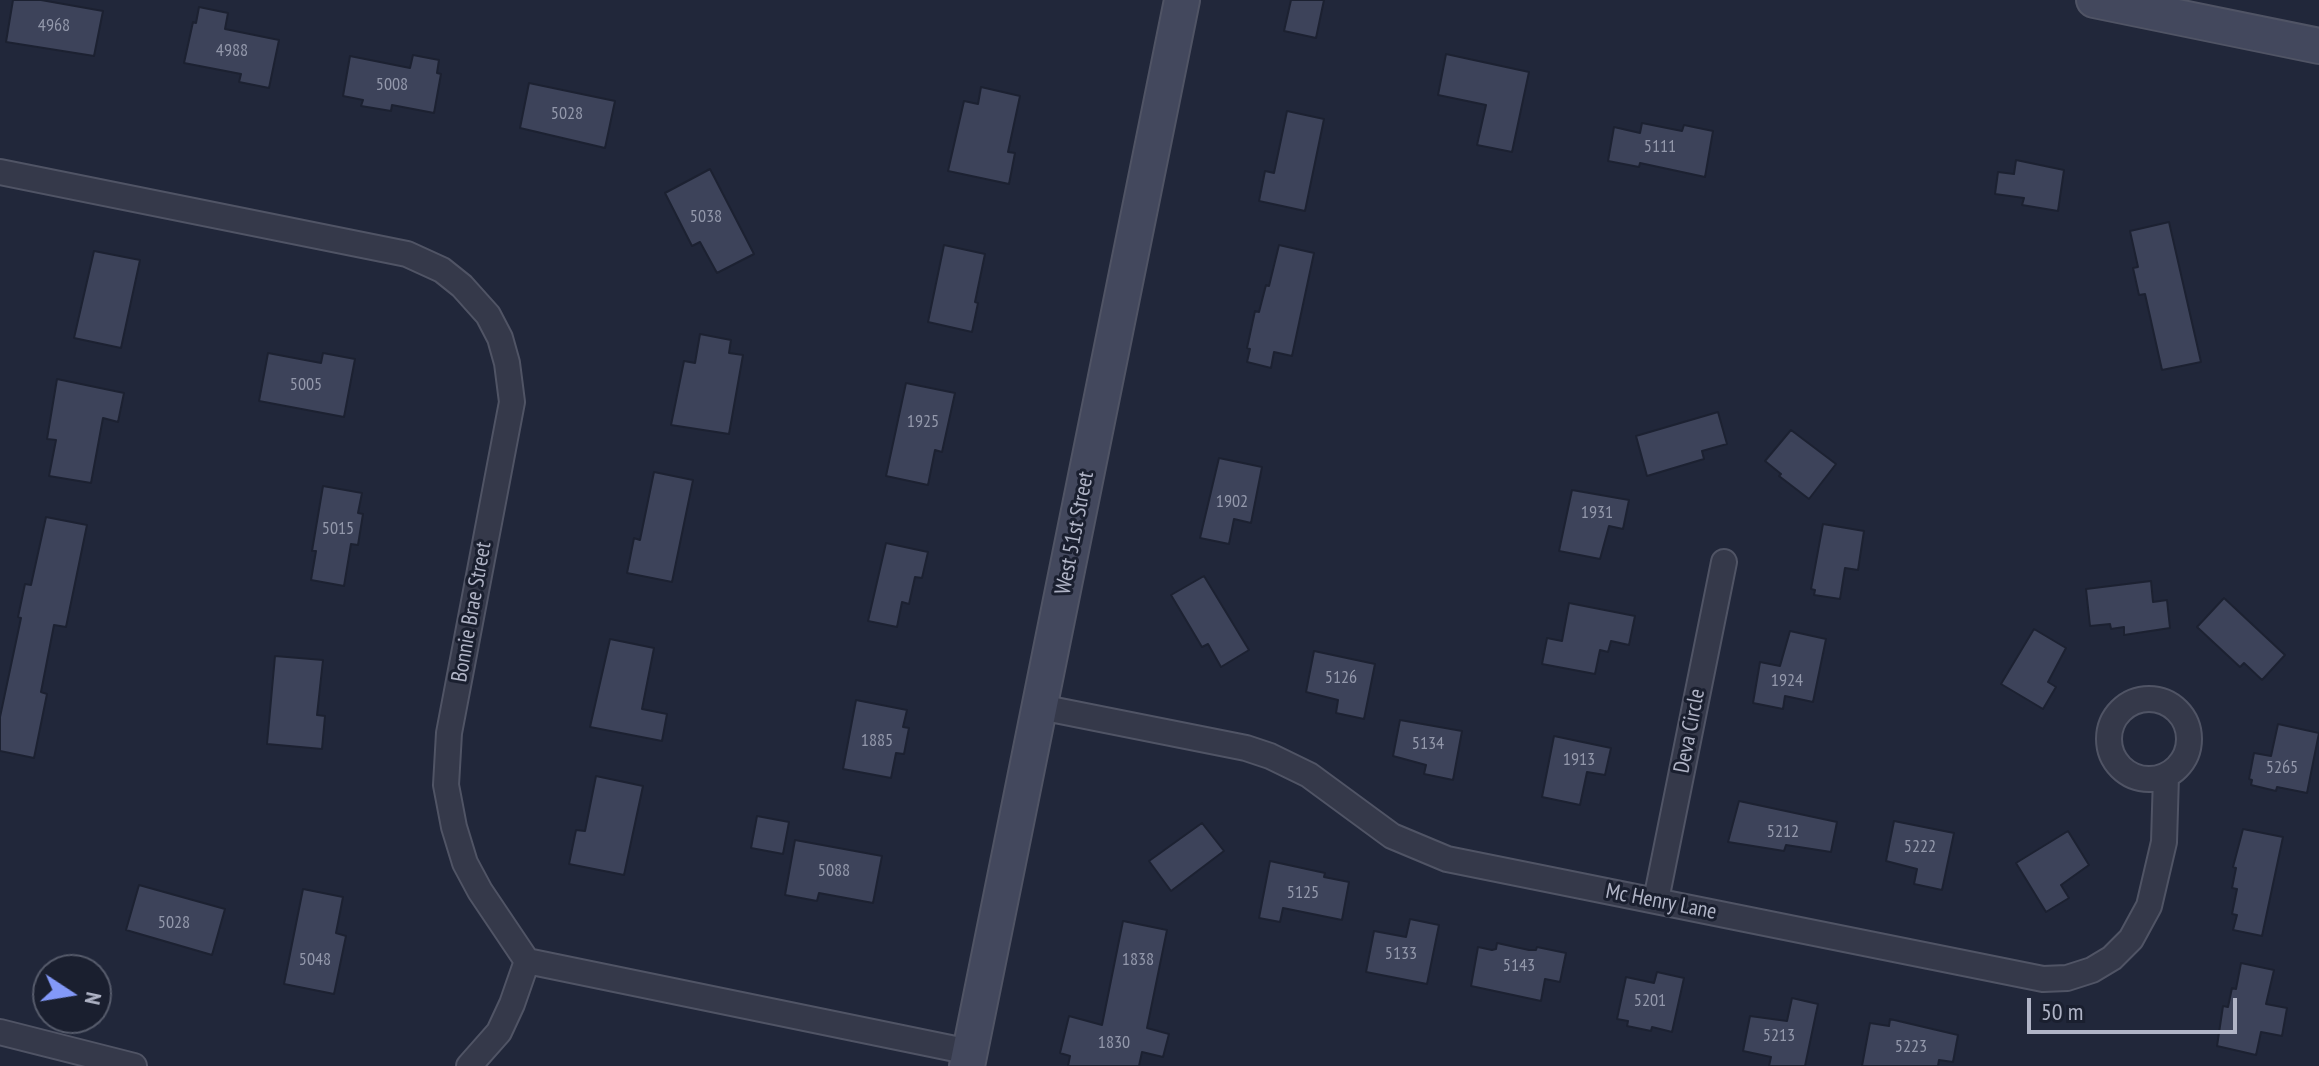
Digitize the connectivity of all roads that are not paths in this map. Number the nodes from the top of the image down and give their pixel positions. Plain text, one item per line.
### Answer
1 (1182, 0) edge
2 (2094, 0) edge
3 (2319, 46) edge
4 (0, 172) edge
5 (1724, 562) dead end
6 (1040, 707) junction
7 (2166, 776) dead end
8 (1656, 900) junction
9 (527, 961) junction
10 (0, 1032) edge
11 (969, 1059) edge
12 (134, 1066) edge
13 (469, 1066) edge

1 - 6 street, West 51st Street
2 - 3 street
4 - 9 street, Bonnie Brae Street
5 - 8 street, Deva Circle
6 - 8 street, Mc Henry Lane
6 - 11 street, West 51st Street
7 - 8 street, Mc Henry Lane
9 - 11 street
9 - 13 street
10 - 12 street

